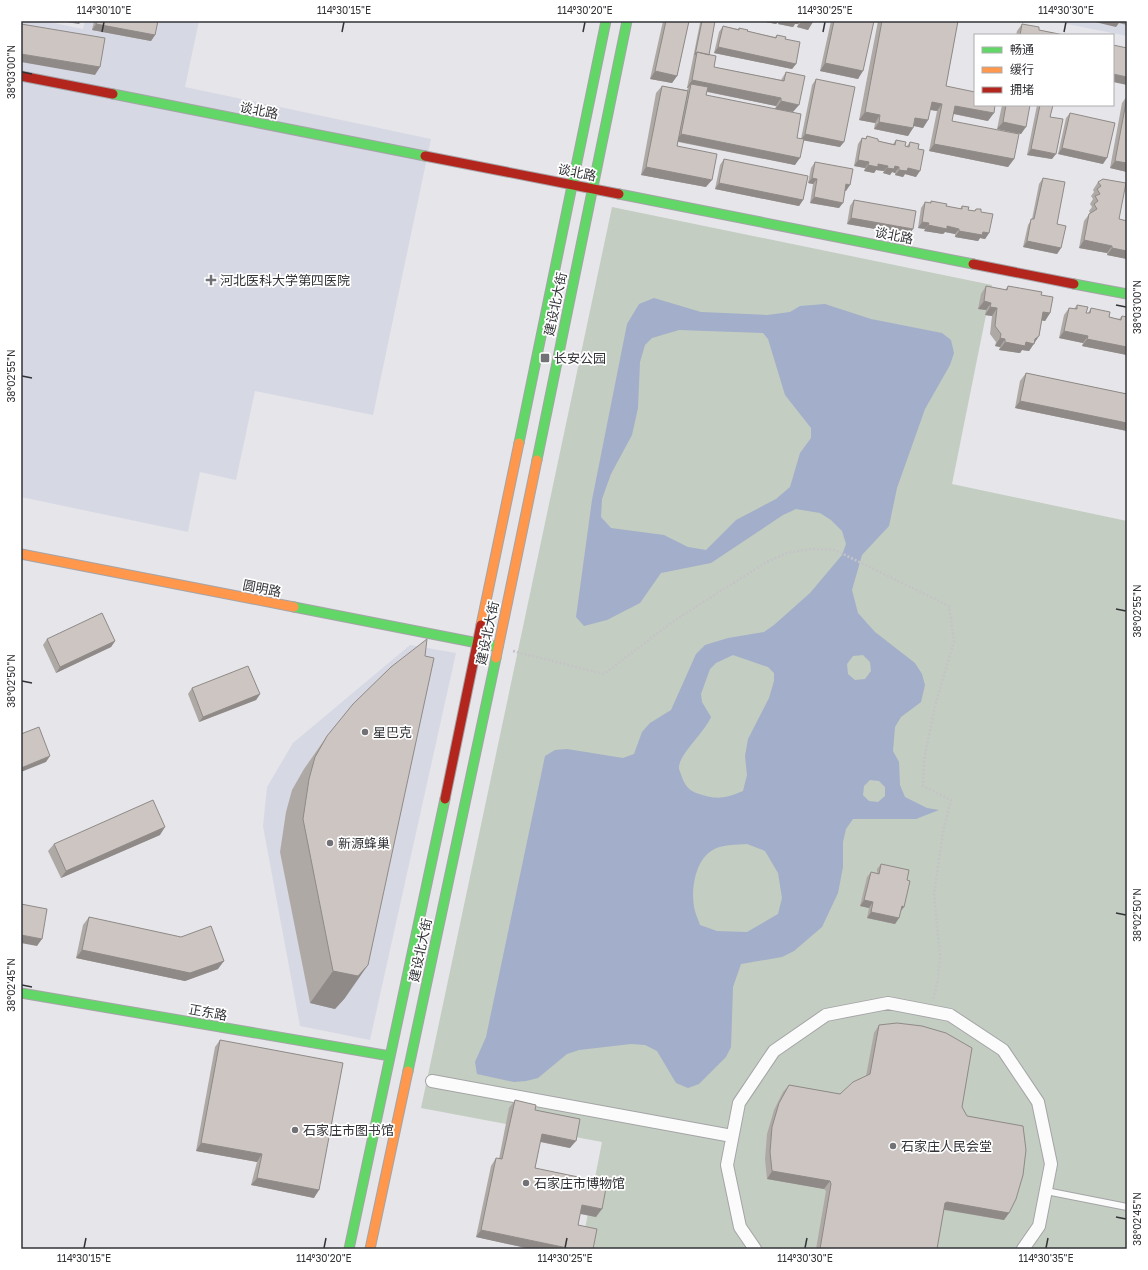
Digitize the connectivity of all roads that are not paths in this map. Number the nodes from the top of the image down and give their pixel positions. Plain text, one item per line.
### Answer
1 (606, 21) edge
2 (627, 21) edge
3 (21, 76) edge
4 (572, 185) junction
5 (592, 189) junction
6 (1127, 294) edge
7 (21, 554) edge
8 (477, 643) junction
9 (498, 647) junction
10 (21, 993) edge
11 (390, 1056) junction
12 (432, 1080) dead end
13 (732, 1136) junction
14 (1046, 1191) junction
15 (1127, 1207) edge
16 (350, 1249) edge
17 (370, 1249) edge
18 (755, 1249) edge
19 (1023, 1249) edge

1 - 4 main road, 建设北大街
2 - 5 main road, 建设北大街
3 - 4 main road, 谈北路
4 - 5 main road, 谈北路
4 - 8 main road, 建设北大街
5 - 6 main road, 谈北路
5 - 9 main road, 建设北大街
7 - 8 main road, 圆明路
8 - 9 main road, 圆明路
8 - 11 main road, 建设北大街
9 - 17 main road, 建设北大街
10 - 11 main road, 正东路
11 - 16 main road, 建设北大街
12 - 13 street
13 - 14 street
13 - 18 street
14 - 15 lane
14 - 19 street

